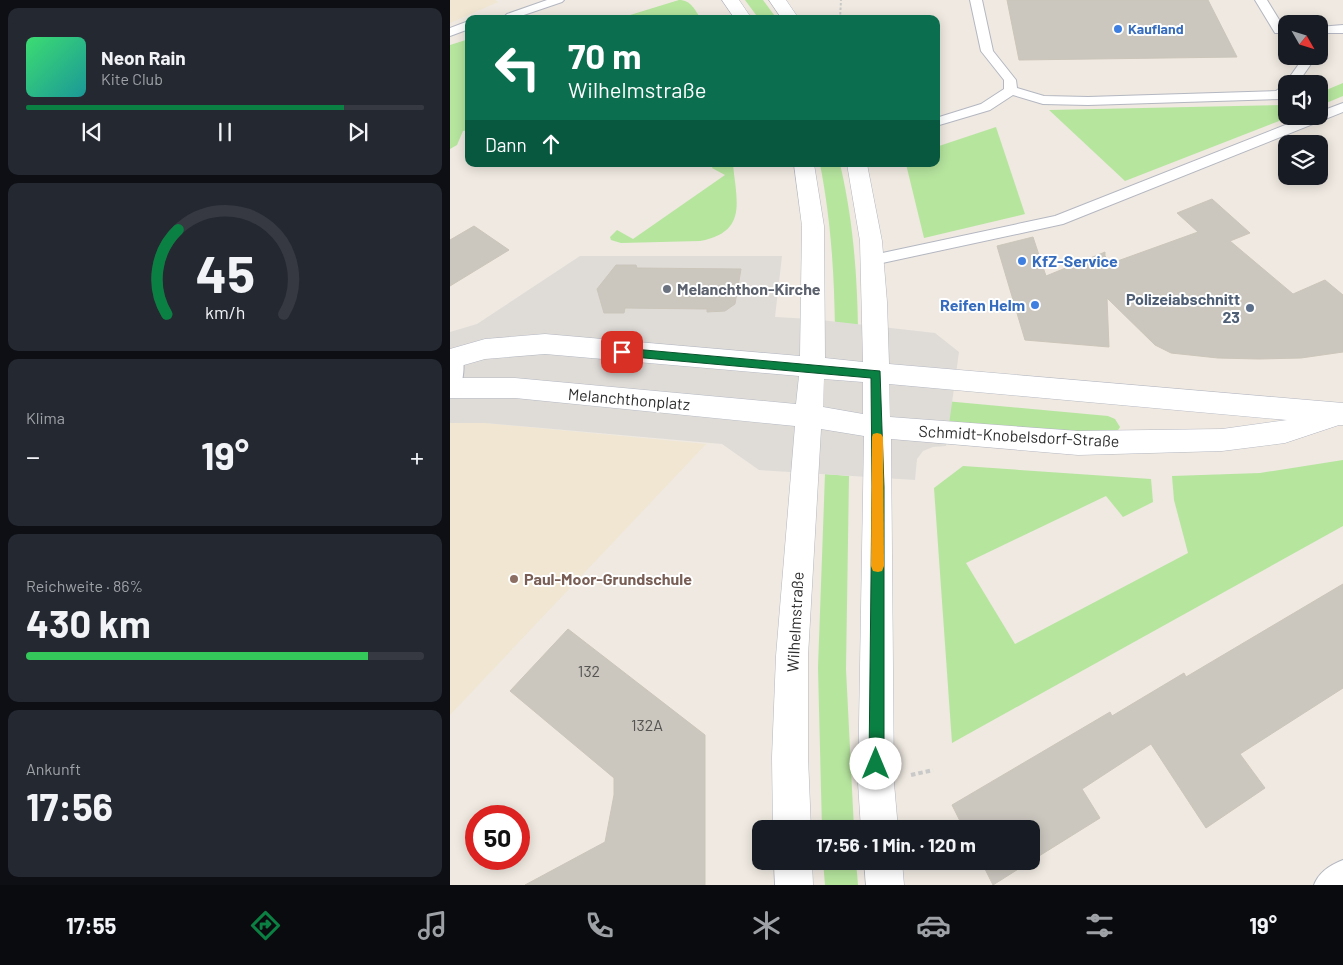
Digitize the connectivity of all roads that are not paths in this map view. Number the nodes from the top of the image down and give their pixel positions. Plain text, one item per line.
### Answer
1 (558, 0) edge
2 (730, 0) edge
3 (777, 0) edge
4 (976, 0) edge
5 (1261, 0) edge
6 (514, 15) edge
7 (741, 15) edge
8 (788, 15) edge
9 (465, 26) edge
10 (1278, 28) edge
11 (1328, 30) edge
12 (1343, 30) edge
13 (450, 32) edge
14 (1011, 90) junction
15 (1278, 95) edge
16 (1343, 107) edge
17 (940, 120) edge
18 (804, 167) edge
19 (858, 167) edge
20 (873, 260) junction
21 (453, 358) edge
22 (812, 369) junction
23 (876, 374) junction
24 (451, 388) edge
25 (1340, 414) edge
26 (808, 416) junction
27 (877, 427) junction
28 (792, 820) edge
29 (879, 820) edge
30 (793, 870) edge
31 (884, 870) edge
32 (1343, 873) edge
33 (794, 885) edge
34 (885, 885) edge
35 (1327, 885) edge

1 - 6 lane
2 - 7 street
3 - 8 street
4 - 14 lane
5 - 10 lane
9 - 13 lane
11 - 12 lane
14 - 15 lane
14 - 17 lane
16 - 20 lane
18 - 22 street, Wilhelmstraße
19 - 20 street
20 - 23 street
21 - 22 street
21 - 24 lane
22 - 23 street
22 - 26 street, Wilhelmstraße
23 - 25 street, Schmidt-Knobelsdorf-Straße
23 - 27 street
24 - 26 street, Melanchthonplatz
25 - 27 street, Schmidt-Knobelsdorf-Straße
26 - 27 street
26 - 28 street, Wilhelmstraße
27 - 29 street
30 - 33 street
31 - 34 street
32 - 35 lane

